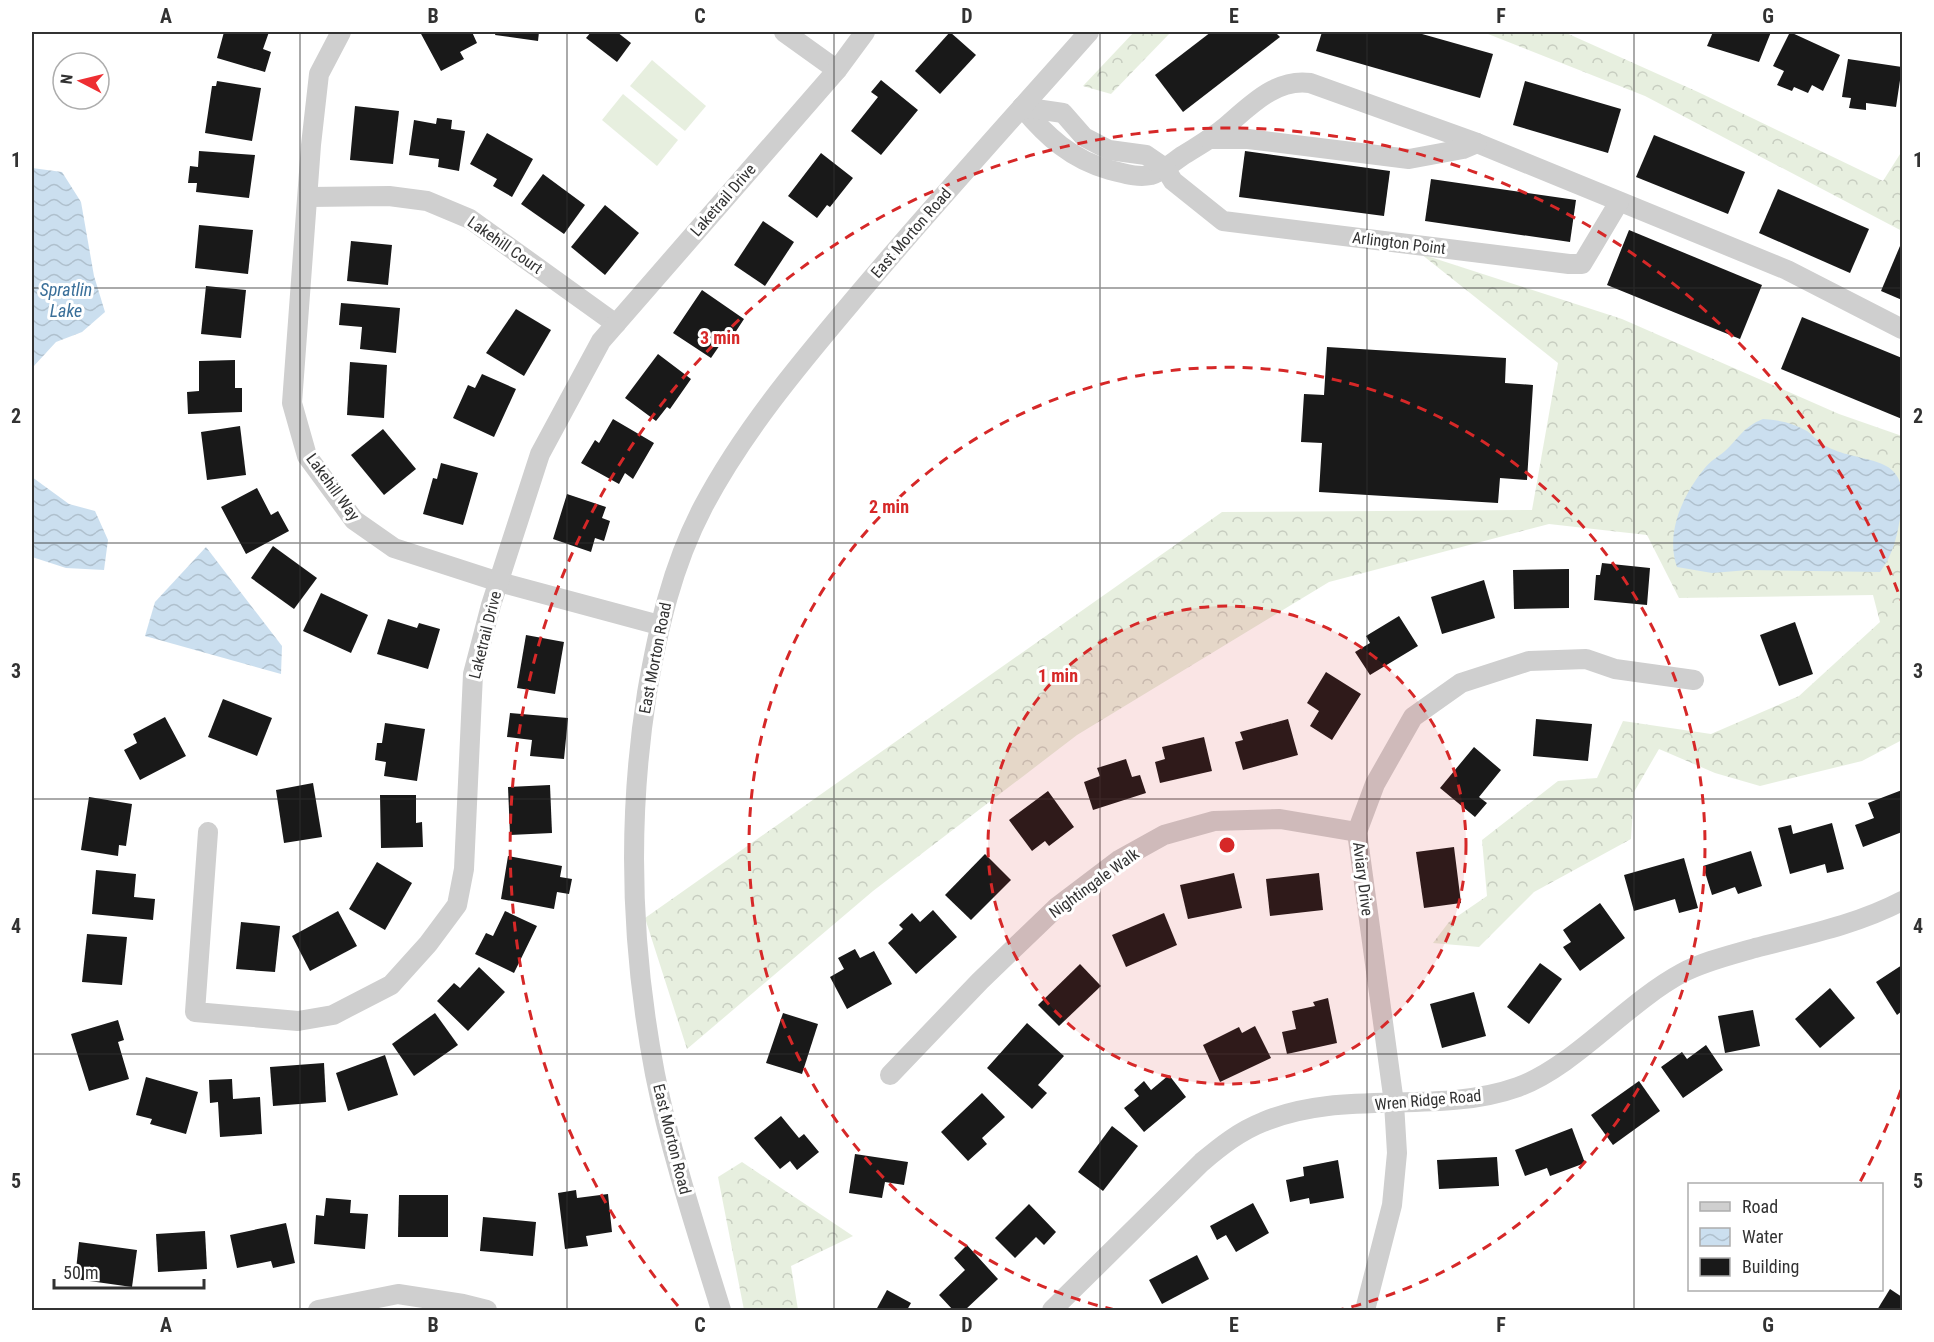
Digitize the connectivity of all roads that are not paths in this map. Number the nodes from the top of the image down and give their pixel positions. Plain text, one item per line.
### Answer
1 (341, 32) edge
2 (784, 32) edge
3 (865, 32) edge
4 (1089, 32) edge
5 (837, 70) junction
6 (1022, 107) junction
7 (1209, 139) junction
8 (1477, 143) junction
9 (1165, 168) junction
10 (309, 197) junction
11 (1619, 202) junction
12 (616, 324) junction
13 (1902, 329) edge
14 (499, 582) junction
15 (659, 625) junction
16 (1694, 680) dead end
17 (208, 832) dead end
18 (1357, 832) junction
19 (1902, 901) edge
20 (890, 1076) dead end
21 (1394, 1103) junction
22 (318, 1311) edge
23 (487, 1311) edge
24 (721, 1311) edge
25 (1052, 1311) edge
26 (1365, 1311) edge

1 - 10 street, Lakehill Way
2 - 5 street
3 - 5 street, Laketrail Drive
4 - 6 street, East Morton Road
5 - 12 street, Laketrail Drive
6 - 9 street, Arlington Point
6 - 9 street
6 - 15 street, East Morton Road
7 - 8 street
7 - 8 street
7 - 9 street
8 - 11 street
9 - 11 street, Arlington Point
10 - 12 street, Lakehill Court
10 - 14 street, Lakehill Way
11 - 13 street
12 - 14 street, Laketrail Drive
14 - 15 street, Lakehill Way
14 - 17 street, Laketrail Drive
15 - 24 street, East Morton Road
16 - 18 street, Aviary Drive
18 - 20 street, Nightingale Walk
18 - 21 street, Aviary Drive
19 - 21 street, Wren Ridge Road
21 - 25 street, Wren Ridge Road
21 - 26 street, Aviary Drive
22 - 23 street

